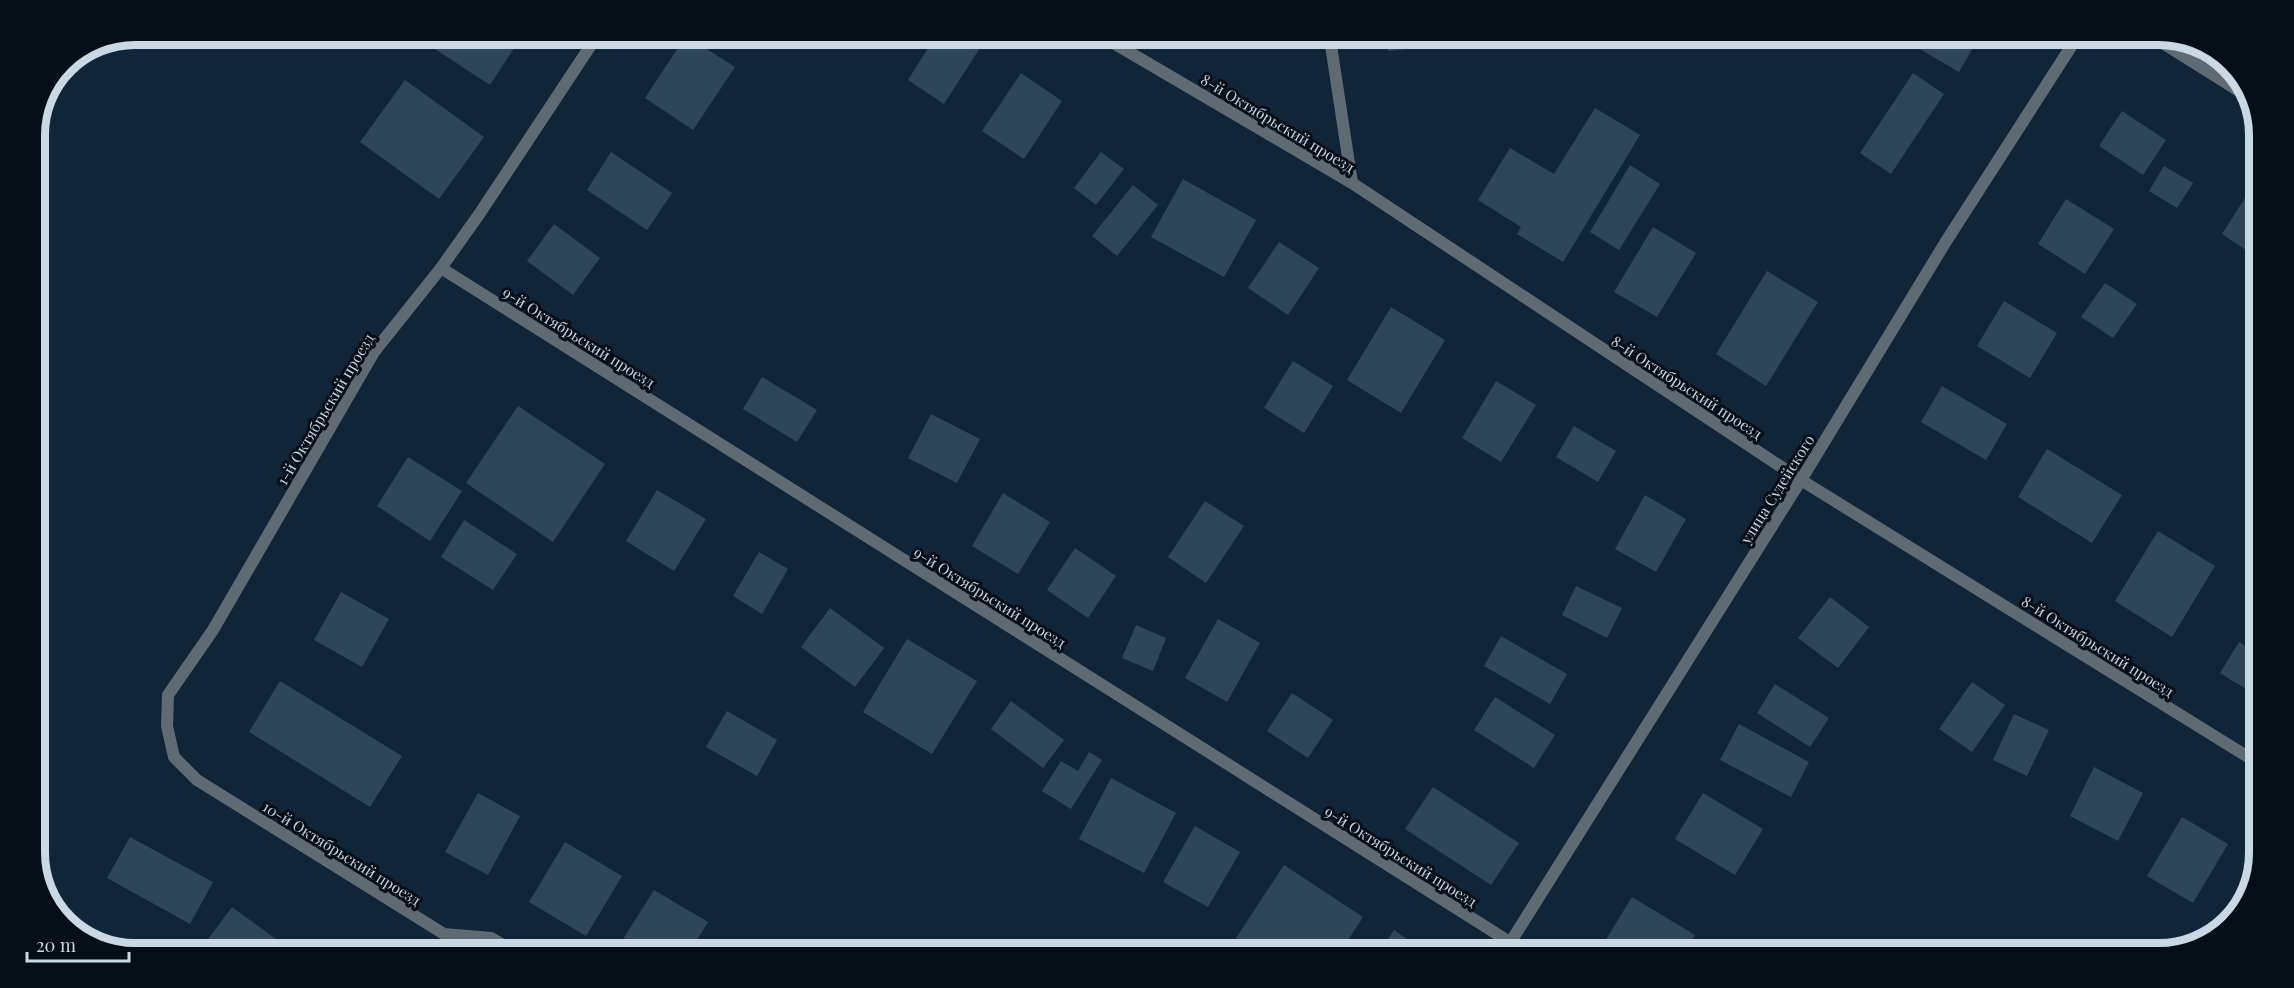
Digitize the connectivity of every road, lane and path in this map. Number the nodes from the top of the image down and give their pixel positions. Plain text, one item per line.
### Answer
1 (591, 45) edge
2 (1117, 45) edge
3 (1331, 45) edge
4 (2072, 45) edge
5 (2167, 46) edge
6 (2236, 89) edge
7 (1352, 183) junction
8 (441, 268) junction
9 (1801, 480) junction
10 (174, 757) joint
11 (2249, 758) edge
12 (498, 943) edge
13 (1501, 943) edge
14 (1510, 943) edge

1 - 8 street, 1-й Октябрьский проезд
2 - 7 street, 8-й Октябрьский проезд
3 - 7 street
4 - 9 street, улица Судейского
5 - 6 street
7 - 9 street, 8-й Октябрьский проезд
8 - 10 street, 1-й Октябрьский проезд
8 - 13 street, 9-й Октябрьский проезд
9 - 11 street, 8-й Октябрьский проезд
9 - 14 street, улица Судейского
10 - 12 street, 10-й Октябрьский проезд

